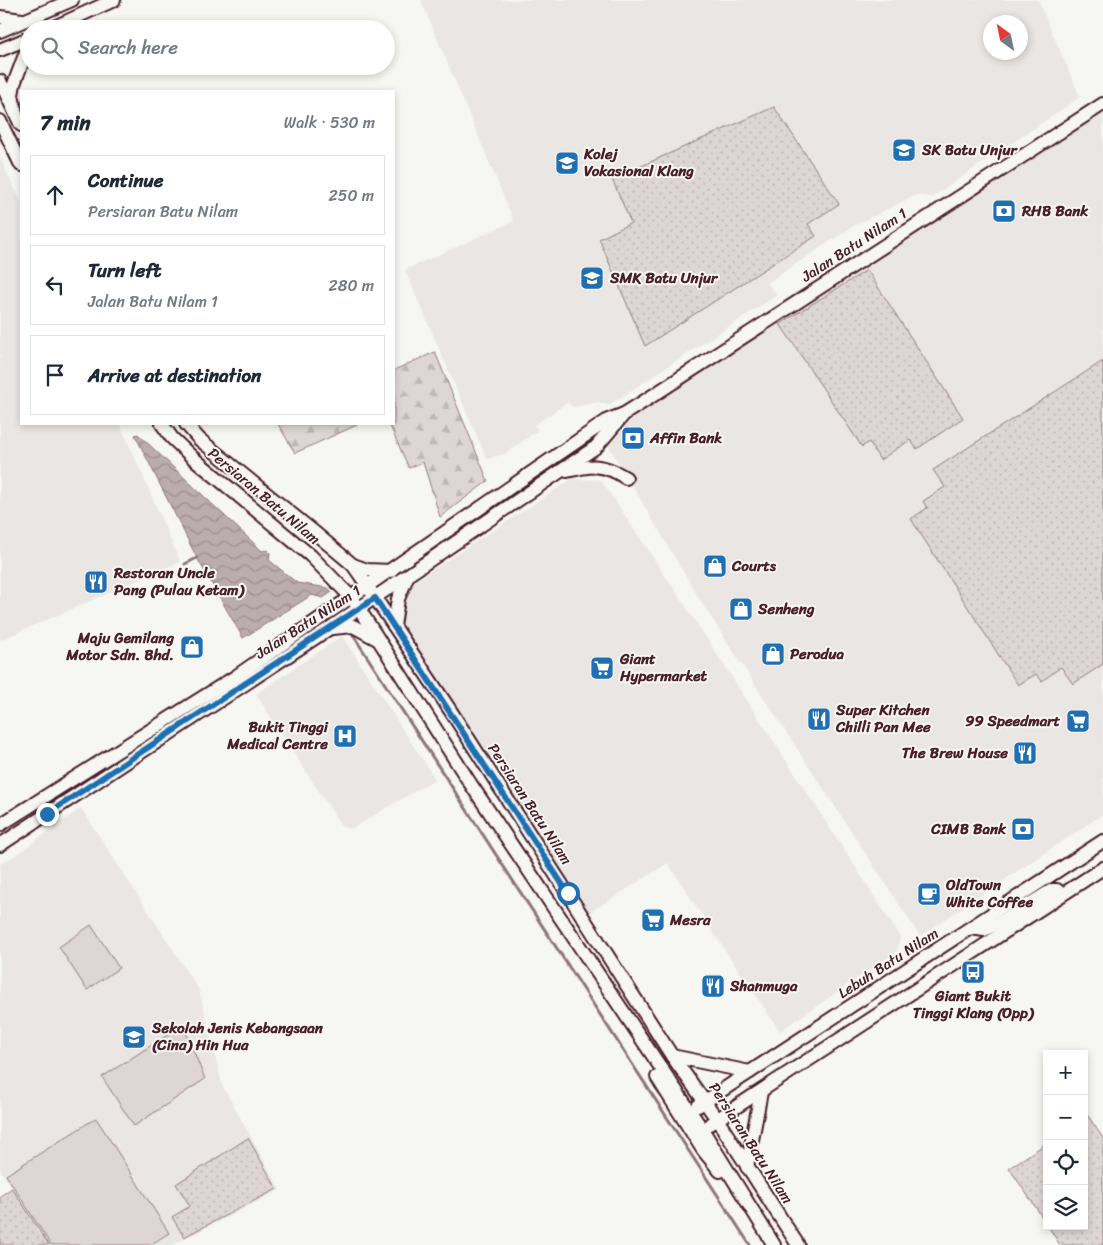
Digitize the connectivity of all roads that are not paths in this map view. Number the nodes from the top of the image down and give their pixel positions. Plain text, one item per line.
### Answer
1 (72, 0) edge
2 (114, 0) edge
3 (0, 16) edge
4 (26, 20) joint
5 (70, 20) edge
6 (20, 23) edge
7 (0, 31) edge
8 (20, 42) edge
9 (0, 50) edge
10 (20, 68) edge
11 (0, 81) edge
12 (1103, 104) edge
13 (19, 120) edge
14 (0, 121) edge
15 (20, 163) edge
16 (624, 414) junction
17 (163, 425) edge
18 (187, 425) edge
19 (559, 472) junction
20 (626, 478) dead end
21 (352, 565) junction
22 (391, 571) junction
23 (408, 575) junction
24 (372, 592) junction
25 (355, 603) junction
26 (394, 626) junction
27 (330, 628) junction
28 (381, 642) junction
29 (0, 826) edge
30 (1103, 841) edge
31 (0, 845) edge
32 (1103, 868) edge
33 (1061, 896) junction
34 (971, 928) junction
35 (610, 992) junction
36 (672, 1056) junction
37 (750, 1072) junction
38 (760, 1092) junction
39 (705, 1101) junction
40 (690, 1111) junction
41 (717, 1119) junction
42 (702, 1130) junction
43 (747, 1167) junction
44 (757, 1218) junction
45 (774, 1245) edge
46 (798, 1245) edge

1 - 4 main road
2 - 5 main road
3 - 4 main road
6 - 7 main road
8 - 9 main road
10 - 13 main road
11 - 13 main road
12 - 16 main road, Jalan Batu Nilam 1
14 - 15 main road
16 - 19 main road, Jalan Batu Nilam 1
16 - 22 main road, Jalan Batu Nilam 1
17 - 25 main road, Persiaran Batu Nilam
18 - 21 main road, Persiaran Batu Nilam
19 - 20 main road
19 - 23 main road, Jalan Batu Nilam 1
21 - 22 main road
21 - 24 main road, Persiaran Batu Nilam
22 - 24 main road, Jalan Batu Nilam 1
23 - 24 main road, Jalan Batu Nilam 1
23 - 26 main road
24 - 25 main road, Jalan Batu Nilam 1
24 - 26 main road, Persiaran Batu Nilam
25 - 27 main road, Jalan Batu Nilam 1
25 - 28 main road, Persiaran Batu Nilam
25 - 29 main road, Jalan Batu Nilam 1
26 - 36 main road, Persiaran Batu Nilam
27 - 28 main road
27 - 31 main road, Jalan Batu Nilam 1
28 - 35 main road, Persiaran Batu Nilam
30 - 34 main road, Lebuh Batu Nilam
32 - 33 main road
33 - 34 main road
33 - 38 main road
34 - 37 main road, Lebuh Batu Nilam
35 - 40 main road, Persiaran Batu Nilam
35 - 44 main road, Persiaran Batu Nilam
36 - 37 main road
36 - 39 main road, Persiaran Batu Nilam
37 - 39 main road, Lebuh Batu Nilam
38 - 41 main road
38 - 43 main road
39 - 40 main road, Lebuh Batu Nilam
39 - 41 main road, Persiaran Batu Nilam
40 - 42 main road, Persiaran Batu Nilam
41 - 42 main road
41 - 43 main road, Persiaran Batu Nilam
42 - 44 main road, Persiaran Batu Nilam
43 - 46 main road, Persiaran Batu Nilam
44 - 45 main road, Persiaran Batu Nilam

